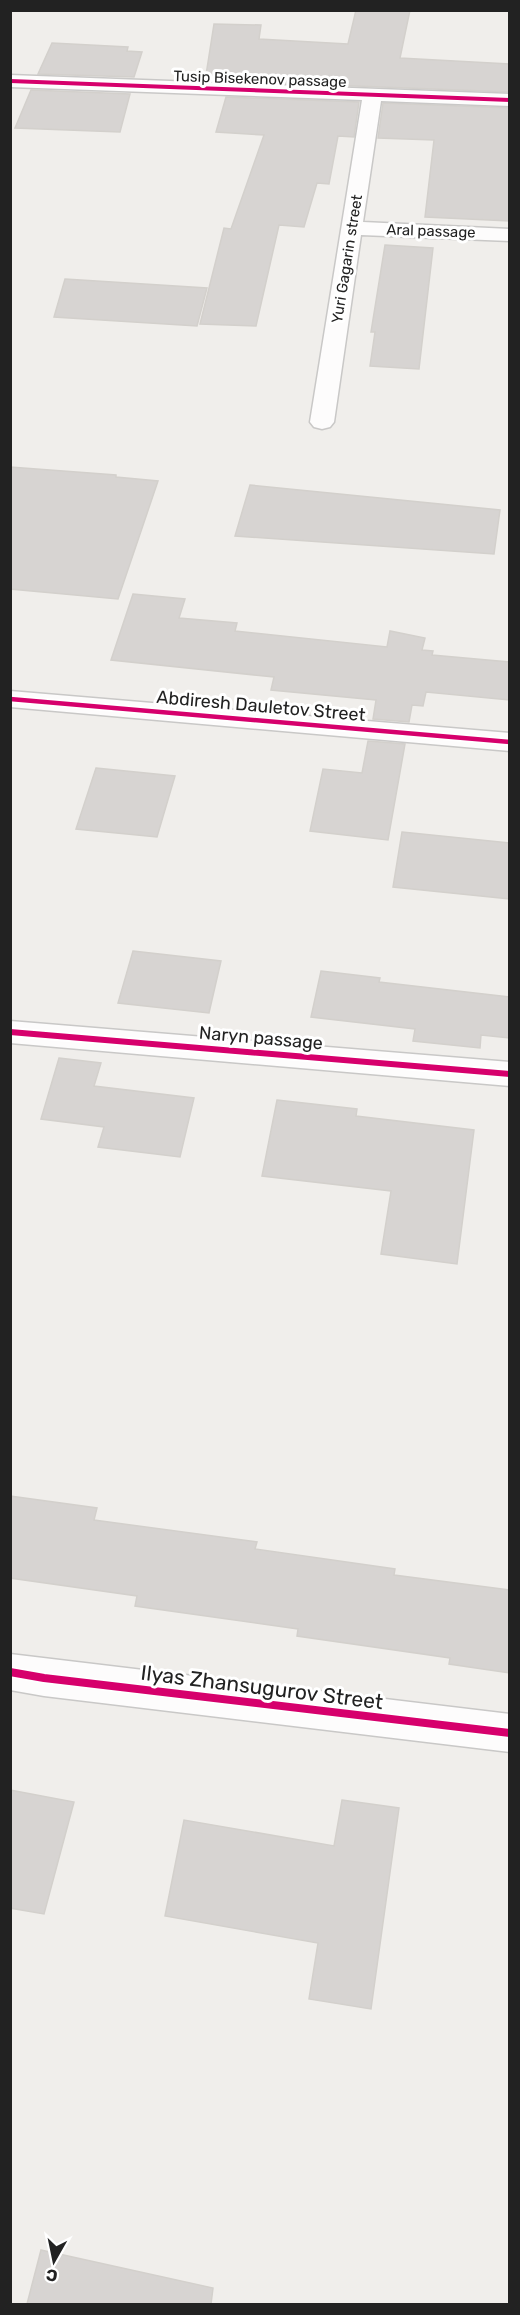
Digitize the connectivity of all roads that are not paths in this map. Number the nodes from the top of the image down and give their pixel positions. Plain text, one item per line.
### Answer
1 (10, 81) edge
2 (372, 96) junction
3 (510, 100) edge
4 (352, 228) junction
5 (510, 235) edge
6 (322, 422) dead end
7 (10, 699) edge
8 (510, 742) edge
9 (10, 1032) edge
10 (510, 1074) edge
11 (10, 1672) edge
12 (510, 1733) edge

1 - 2 street, Tusip Bisekenov passage
2 - 3 street, Tusip Bisekenov passage
2 - 4 street, Yuri Gagarin street
4 - 5 street, Aral passage
4 - 6 street, Yuri Gagarin street
7 - 8 street, Abdiresh Dauletov Street
9 - 10 street, Naryn passage
11 - 12 street, Ilyas Zhansugurov Street

